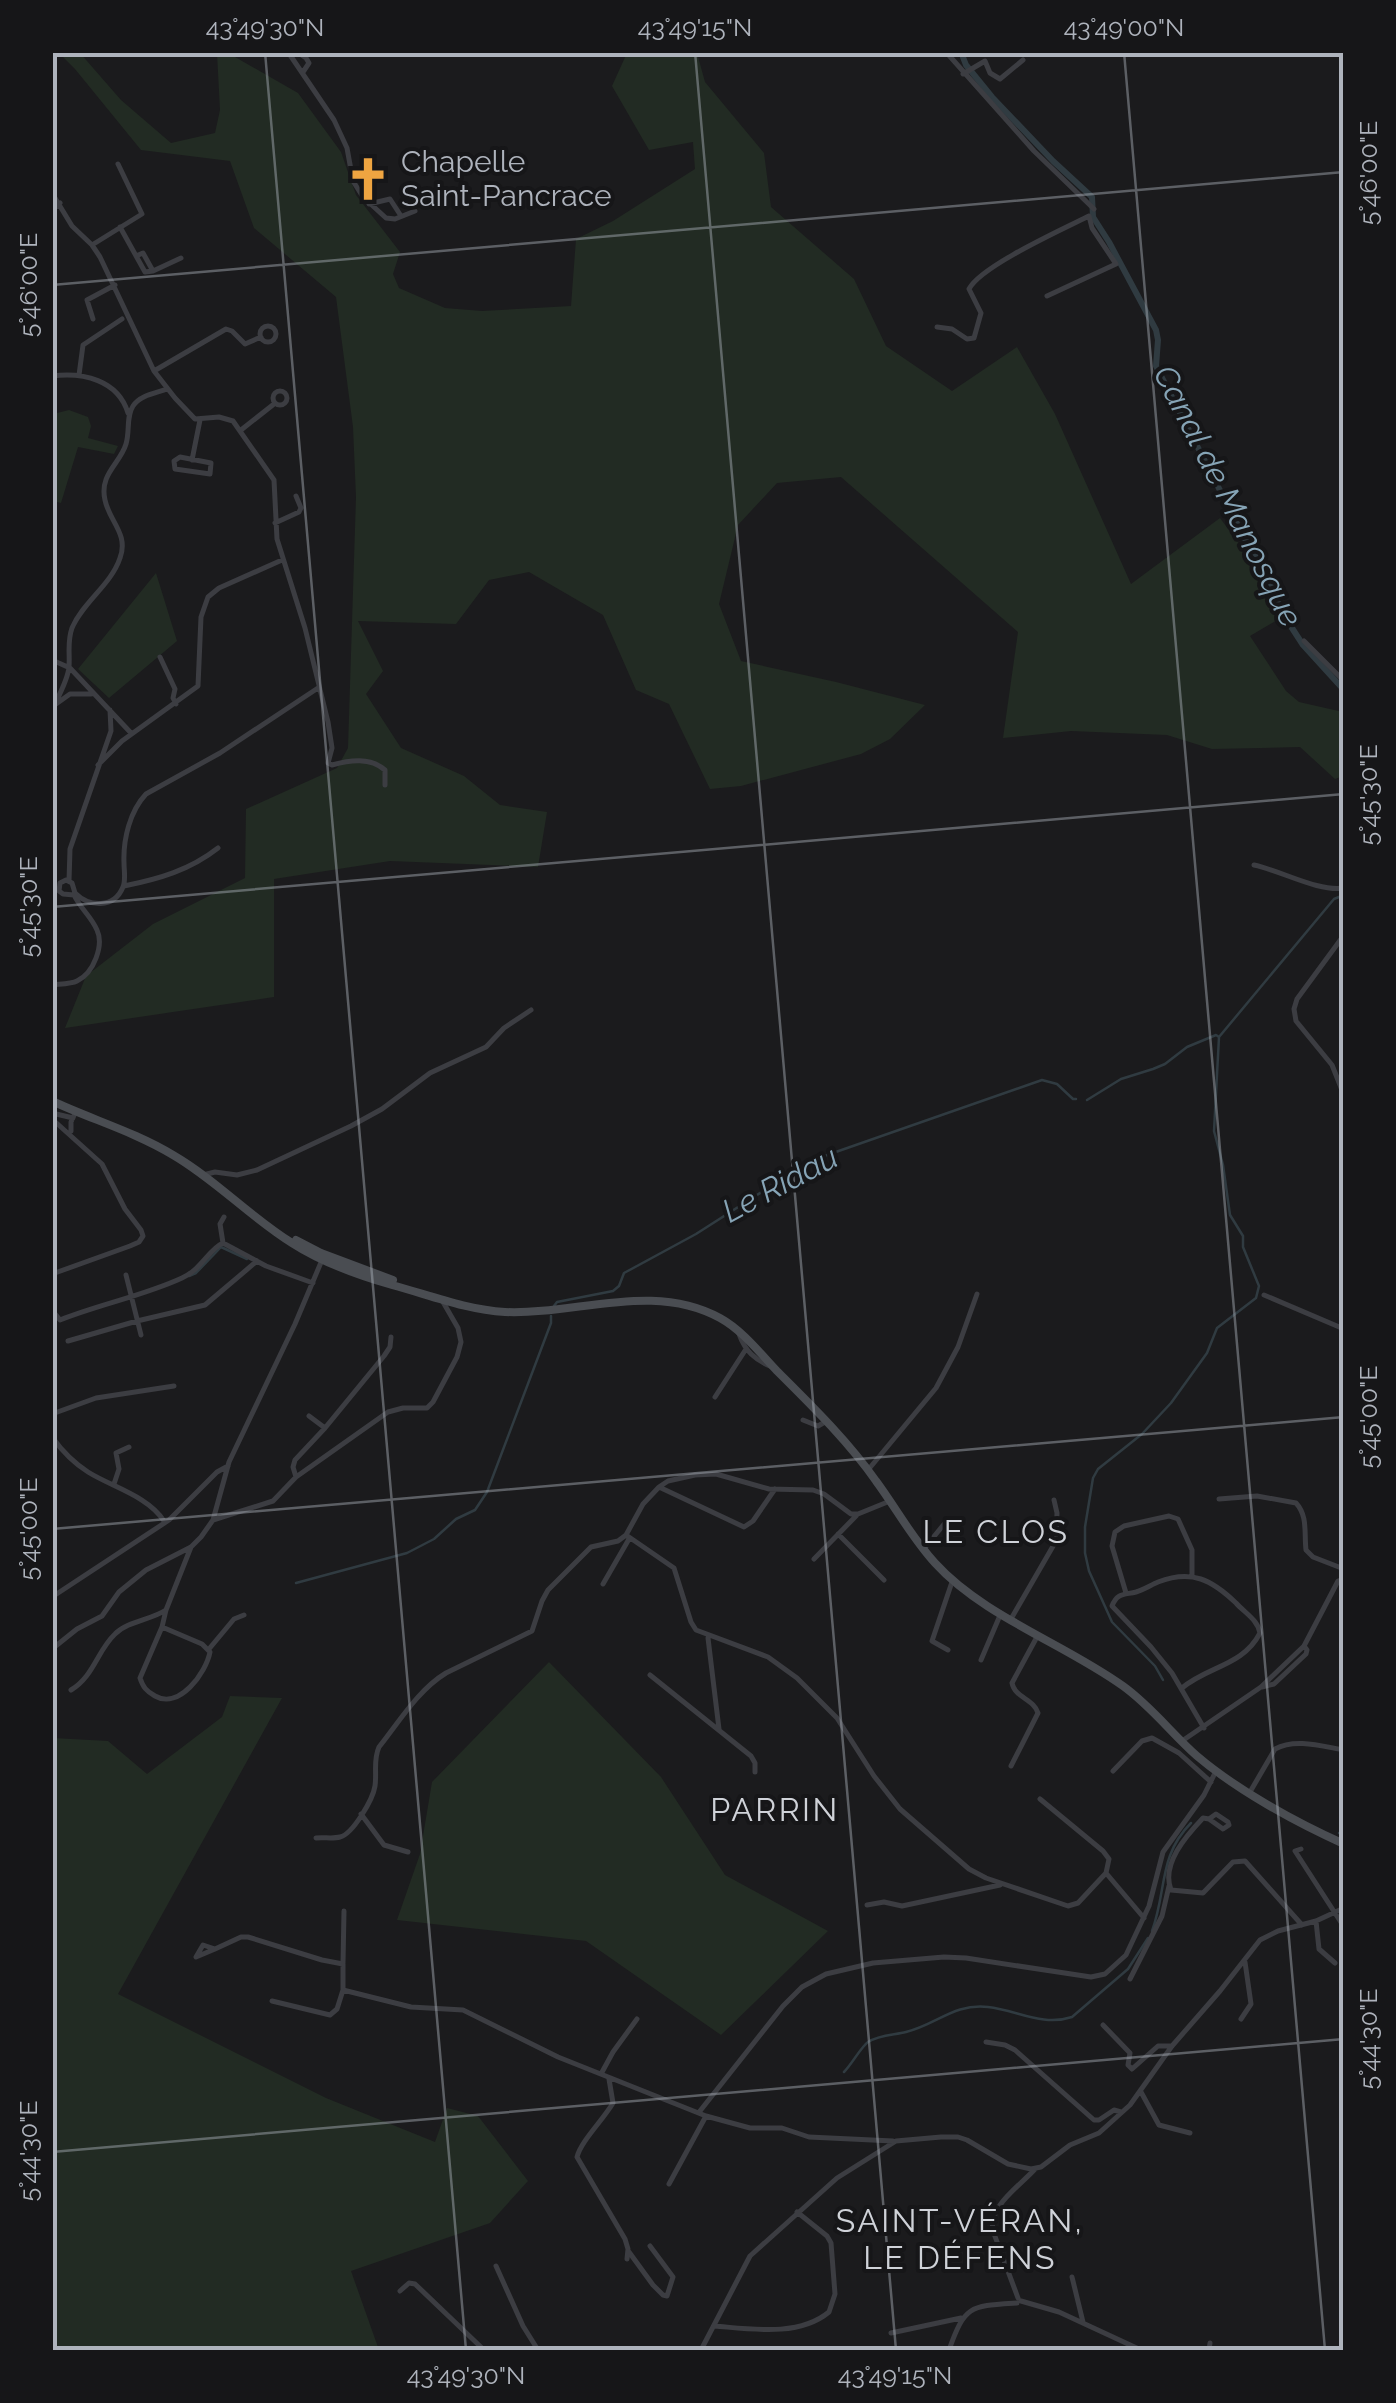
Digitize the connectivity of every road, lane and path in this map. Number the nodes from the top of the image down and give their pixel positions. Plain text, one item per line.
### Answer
1 (288, 52) edge
2 (297, 52) edge
3 (946, 52) edge
4 (1023, 60) dead end
5 (302, 72) junction
6 (967, 72) junction
7 (118, 164) dead end
8 (52, 193) edge
9 (60, 204) junction
10 (369, 204) junction
11 (52, 210) edge
12 (415, 211) dead end
13 (400, 216) junction
14 (1089, 216) junction
15 (120, 227) junction
16 (92, 245) junction
17 (181, 258) dead end
18 (115, 286) junction
19 (1046, 296) dead end
20 (93, 319) dead end
21 (122, 319) dead end
22 (937, 327) dead end
23 (262, 337) dead end
24 (154, 371) junction
25 (79, 375) junction
26 (52, 376) edge
27 (167, 389) junction
28 (120, 397) junction
29 (141, 398) junction
30 (274, 404) dead end
31 (129, 416) junction
32 (200, 420) junction
33 (240, 430) junction
34 (192, 460) junction
35 (296, 496) dead end
36 (275, 523) junction
37 (282, 560) junction
38 (1304, 640) dead end
39 (160, 656) dead end
40 (52, 660) edge
41 (70, 668) junction
42 (1344, 681) edge
43 (318, 688) junction
44 (94, 694) junction
45 (176, 704) junction
46 (53, 708) edge
47 (110, 710) junction
48 (132, 733) junction
49 (108, 749) junction
50 (385, 786) dead end
51 (218, 848) dead end
52 (1254, 865) dead end
53 (68, 881) junction
54 (124, 886) junction
55 (1344, 888) edge
56 (56, 892) edge
57 (75, 894) junction
58 (1344, 935) edge
59 (52, 985) edge
60 (531, 1010) dead end
61 (1344, 1095) edge
62 (52, 1101) edge
63 (75, 1114) junction
64 (52, 1116) edge
65 (72, 1134) junction
66 (204, 1175) junction
67 (224, 1217) dead end
68 (223, 1243) junction
69 (320, 1255) junction
70 (256, 1261) junction
71 (52, 1274) edge
72 (126, 1275) dead end
73 (312, 1283) junction
74 (420, 1292) junction
75 (977, 1294) dead end
76 (1264, 1295) dead end
77 (131, 1296) junction
78 (444, 1299) junction
79 (52, 1310) edge
80 (138, 1321) junction
81 (1344, 1330) edge
82 (738, 1331) junction
83 (141, 1336) dead end
84 (390, 1336) dead end
85 (68, 1341) dead end
86 (746, 1349) junction
87 (775, 1368) junction
88 (174, 1386) dead end
89 (715, 1397) dead end
90 (52, 1414) edge
91 (309, 1416) dead end
92 (803, 1420) dead end
93 (825, 1422) junction
94 (326, 1428) junction
95 (52, 1437) edge
96 (129, 1447) dead end
97 (228, 1466) junction
98 (868, 1470) junction
99 (296, 1477) junction
100 (113, 1486) junction
101 (658, 1487) junction
102 (775, 1489) junction
103 (1218, 1498) dead end
104 (1054, 1500) dead end
105 (890, 1501) junction
106 (858, 1514) junction
107 (213, 1520) junction
108 (165, 1522) junction
109 (946, 1522) dead end
110 (838, 1534) junction
111 (628, 1537) junction
112 (191, 1547) junction
113 (923, 1550) junction
114 (814, 1559) dead end
115 (1344, 1570) edge
116 (1192, 1578) junction
117 (1344, 1579) edge
118 (884, 1580) dead end
119 (953, 1580) junction
120 (603, 1584) dead end
121 (1126, 1592) junction
122 (52, 1597) edge
123 (166, 1610) junction
124 (1001, 1613) junction
125 (244, 1615) dead end
126 (1011, 1619) junction
127 (162, 1627) junction
128 (1038, 1634) junction
129 (708, 1636) junction
130 (210, 1649) junction
131 (52, 1650) edge
132 (948, 1650) dead end
133 (981, 1660) dead end
134 (650, 1676) dead end
135 (1182, 1688) junction
136 (72, 1690) dead end
137 (1204, 1728) junction
138 (718, 1729) junction
139 (1182, 1742) junction
140 (1344, 1750) edge
141 (1011, 1766) dead end
142 (1113, 1771) dead end
143 (1216, 1771) junction
144 (754, 1772) dead end
145 (1211, 1782) junction
146 (1250, 1792) junction
147 (1204, 1795) junction
148 (1040, 1799) dead end
149 (362, 1814) junction
150 (1206, 1818) junction
151 (316, 1838) dead end
152 (1344, 1841) edge
153 (1301, 1848) dead end
154 (408, 1852) dead end
155 (1106, 1873) junction
156 (1003, 1884) junction
157 (1169, 1886) junction
158 (868, 1905) dead end
159 (1344, 1908) edge
160 (344, 1911) dead end
161 (1334, 1914) junction
162 (1144, 1918) junction
163 (1316, 1921) junction
164 (1302, 1924) junction
165 (1344, 1927) edge
166 (215, 1949) dead end
167 (1245, 1960) junction
168 (1335, 1963) dead end
169 (343, 1964) junction
170 (1130, 1979) dead end
171 (342, 1990) junction
172 (272, 2000) dead end
173 (637, 2019) dead end
174 (1241, 2019) dead end
175 (1103, 2025) dead end
176 (986, 2042) dead end
177 (1172, 2046) junction
178 (605, 2075) junction
179 (1140, 2092) junction
180 (1122, 2112) junction
181 (703, 2114) junction
182 (1190, 2133) dead end
183 (896, 2142) junction
184 (1035, 2168) junction
185 (670, 2184) dead end
186 (797, 2212) junction
187 (650, 2246) dead end
188 (628, 2250) junction
189 (627, 2259) dead end
190 (496, 2266) dead end
191 (1072, 2277) dead end
192 (400, 2291) dead end
193 (1019, 2301) junction
194 (963, 2318) junction
195 (1083, 2322) junction
196 (715, 2326) junction
197 (891, 2333) dead end
198 (484, 2350) edge
199 (538, 2350) edge
200 (701, 2350) edge
201 (949, 2350) edge
202 (1141, 2350) edge

1 - 5 street
2 - 5 street
3 - 6 street
4 - 6 street
5 - 10 street
6 - 14 street
7 - 15 street
8 - 9 street
9 - 11 street
9 - 16 street
10 - 13 street
10 - 13 street
12 - 13 street
14 - 19 street
14 - 22 street
15 - 16 street
15 - 17 street
16 - 18 street
18 - 20 street
18 - 24 street
21 - 25 street
23 - 24 street
24 - 27 street
25 - 26 street
25 - 28 street
27 - 29 street
27 - 32 street
28 - 29 street
28 - 31 street
29 - 31 street
30 - 33 street
31 - 41 street
32 - 33 street
32 - 34 street
33 - 36 street
34 - 34 street
35 - 36 street
36 - 37 street
37 - 43 street
37 - 45 street
38 - 42 street
39 - 45 street
40 - 41 street
41 - 44 street
41 - 46 street
43 - 50 street
43 - 54 street
44 - 46 street
44 - 47 street
45 - 48 street
47 - 48 street
47 - 49 street
48 - 49 street
49 - 53 street
51 - 54 street
52 - 55 street
53 - 56 street
53 - 57 street
54 - 57 street
56 - 57 street
57 - 59 street
58 - 61 street
60 - 66 street
62 - 63 main road
63 - 64 street
63 - 65 street
63 - 66 main road
64 - 65 street
65 - 71 street
66 - 69 main road
67 - 68 street
68 - 70 street
68 - 77 street
69 - 73 street
69 - 74 main road
69 - 74 main road
70 - 73 street
70 - 80 street
72 - 77 street
73 - 97 street
74 - 78 main road
75 - 98 street
76 - 81 street
77 - 79 street
77 - 80 street
78 - 82 main road
78 - 99 street
80 - 83 street
80 - 85 street
82 - 86 street
82 - 87 main road
84 - 94 street
86 - 87 street
86 - 89 street
87 - 93 main road
88 - 90 street
91 - 94 street
92 - 93 street
93 - 98 main road
94 - 99 street
95 - 100 street
96 - 100 street
97 - 107 street
97 - 108 street
98 - 105 main road
99 - 107 street
100 - 108 street
101 - 102 street
101 - 102 street
101 - 111 street
102 - 106 street
103 - 115 street
104 - 126 street
105 - 106 street
105 - 113 main road
106 - 110 street
107 - 112 street
108 - 122 street
109 - 113 street
110 - 114 street
110 - 118 street
111 - 120 street
111 - 129 street
111 - 149 street
112 - 123 street
112 - 131 street
113 - 119 main road
116 - 121 street
116 - 121 street
116 - 135 street
117 - 137 street
119 - 124 main road
119 - 132 street
121 - 135 street
123 - 127 street
123 - 136 street
124 - 126 main road
124 - 133 street
125 - 130 street
126 - 128 main road
127 - 130 street
127 - 130 street
128 - 139 main road
128 - 141 street
129 - 138 street
129 - 156 street
134 - 138 street
135 - 137 street
137 - 139 street
138 - 144 street
139 - 143 main road
140 - 146 street
142 - 145 street
143 - 145 street
143 - 146 main road
145 - 147 street
146 - 152 main road
147 - 150 street
147 - 162 street
148 - 155 street
149 - 151 street
149 - 154 street
150 - 150 street
150 - 157 street
153 - 161 street
155 - 156 street
155 - 162 street
156 - 158 street
157 - 164 street
157 - 170 street
159 - 161 street
160 - 169 street
161 - 163 street
161 - 165 street
162 - 181 street
163 - 164 street
163 - 168 street
164 - 167 street
166 - 169 street
167 - 174 street
167 - 177 street
169 - 171 street
171 - 172 street
171 - 178 street
173 - 178 street
175 - 177 street
176 - 180 street
177 - 179 street
178 - 181 street
178 - 188 street
179 - 180 street
179 - 182 street
180 - 184 street
181 - 183 street
181 - 185 street
183 - 184 street
183 - 186 street
184 - 193 street
186 - 196 street
186 - 196 street
187 - 188 street
188 - 189 street
190 - 199 street
191 - 195 street
192 - 198 street
193 - 194 street
193 - 195 street
194 - 197 street
194 - 201 street
195 - 202 street
196 - 200 street

